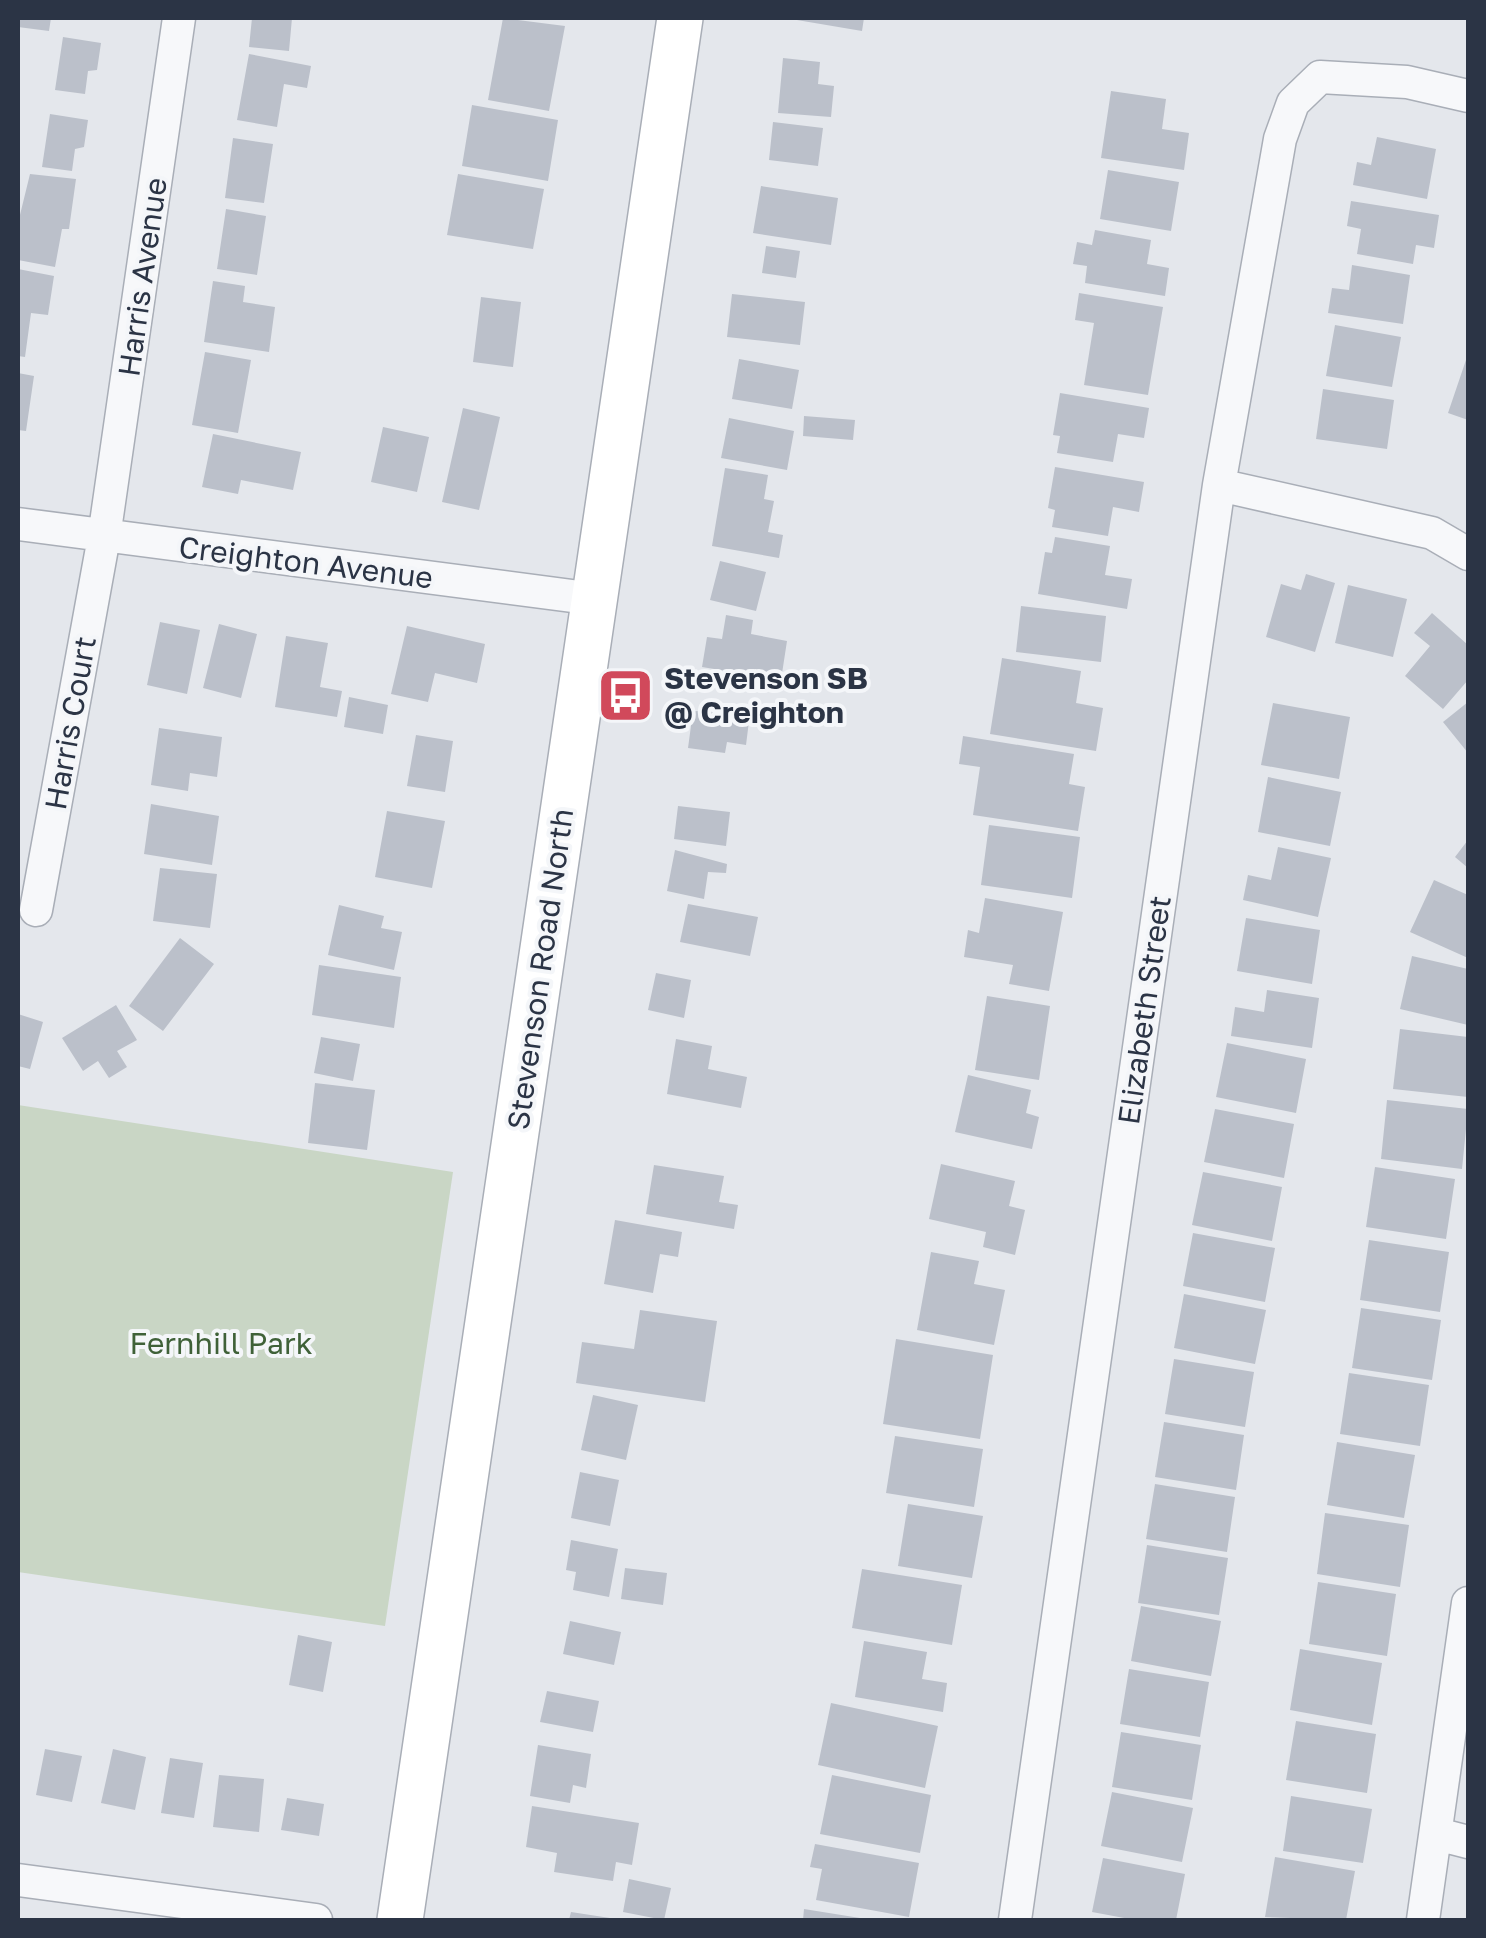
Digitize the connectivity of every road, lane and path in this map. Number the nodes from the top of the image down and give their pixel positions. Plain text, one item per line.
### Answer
1 (180, 18) edge
2 (680, 18) edge
3 (1468, 96) edge
4 (1219, 485) junction
5 (18, 524) edge
6 (104, 537) junction
7 (1468, 554) edge
8 (595, 599) junction
9 (36, 910) dead end
10 (1468, 1604) edge
11 (1453, 1838) edge
12 (18, 1880) edge
13 (316, 1920) edge
14 (400, 1920) edge
15 (1015, 1920) edge
16 (1424, 1920) edge

1 - 6 street, Harris Avenue
2 - 8 main road, Stevenson Road North
3 - 4 street, Elizabeth Street
4 - 7 street
4 - 15 street, Elizabeth Street
5 - 6 street, Creighton Avenue
6 - 8 street, Creighton Avenue
6 - 9 street, Harris Court
8 - 14 main road, Stevenson Road North
10 - 11 street
11 - 16 street
12 - 13 street

